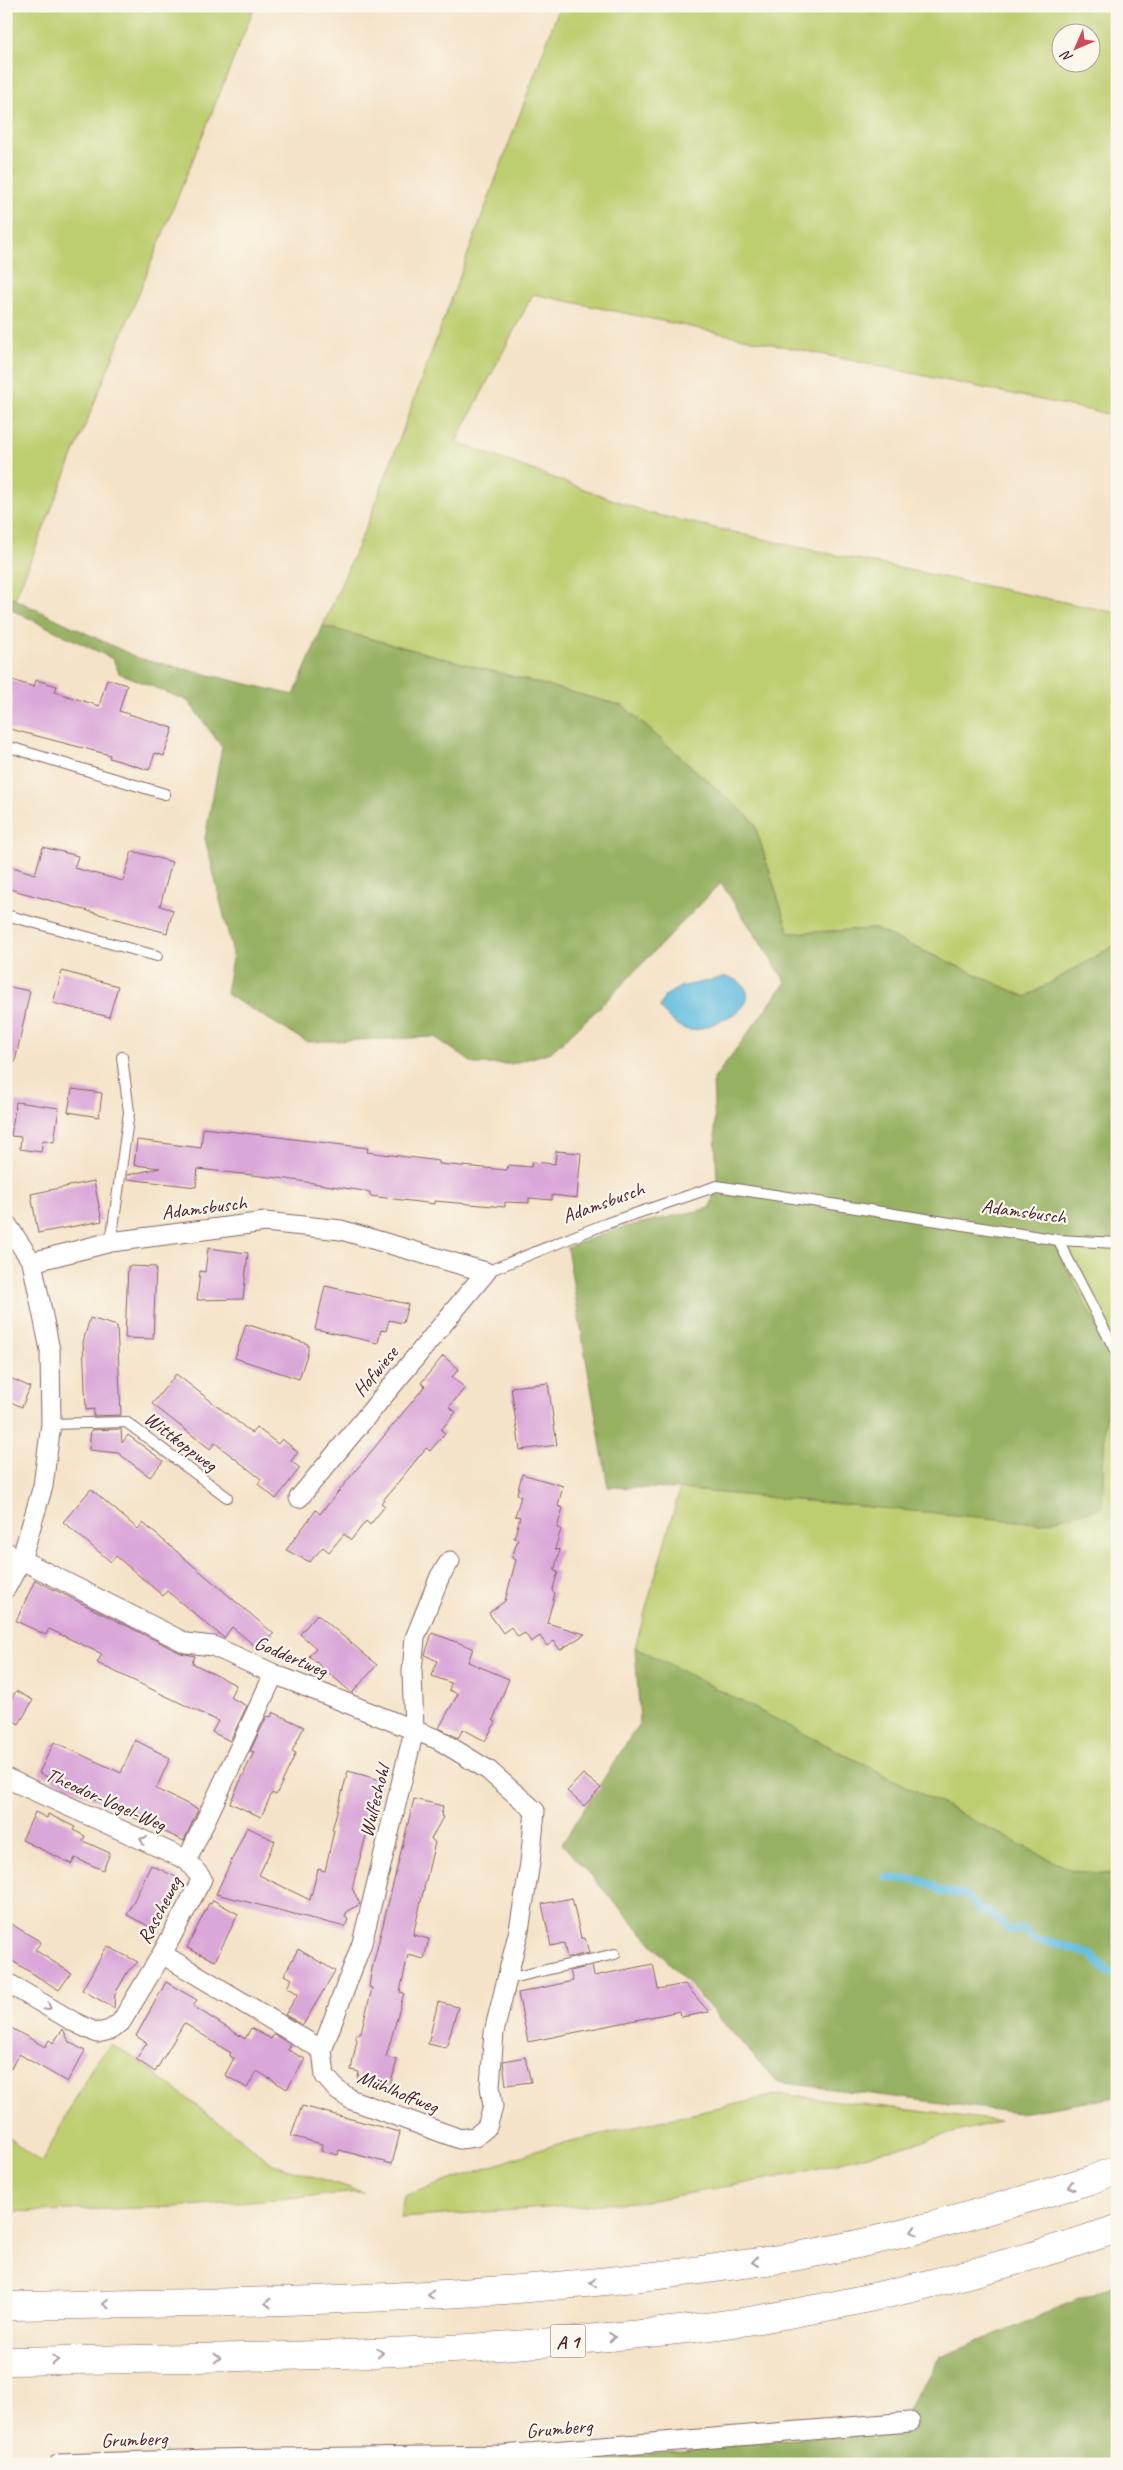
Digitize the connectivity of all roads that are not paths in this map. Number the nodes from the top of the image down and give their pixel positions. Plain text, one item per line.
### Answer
1 (6, 746) edge
2 (165, 794) dead end
3 (6, 915) edge
4 (156, 956) dead end
5 (122, 1057) dead end
6 (6, 1223) edge
7 (1058, 1240) junction
8 (111, 1242) junction
9 (1117, 1243) edge
10 (32, 1262) junction
11 (486, 1272) junction
12 (1117, 1354) edge
13 (51, 1424) junction
14 (227, 1497) dead end
15 (299, 1498) dead end
16 (6, 1546) edge
17 (13, 1556) edge
18 (450, 1561) dead end
19 (6, 1588) edge
20 (274, 1674) junction
21 (414, 1731) junction
22 (6, 1778) edge
23 (534, 1811) joint
24 (187, 1860) junction
25 (162, 1954) junction
26 (615, 1954) dead end
27 (507, 1979) junction
28 (6, 1982) edge
29 (322, 2050) junction
30 (1117, 2170) edge
31 (1117, 2230) edge
32 (6, 2306) edge
33 (6, 2361) edge
34 (910, 2422) dead end
35 (216, 2462) edge
36 (59, 2464) edge

1 - 2 lane
3 - 4 lane
5 - 8 lane
6 - 10 street
7 - 9 lane, Adamsbusch
7 - 11 lane, Adamsbusch
7 - 12 lane
8 - 10 street, Adamsbusch
8 - 11 street, Adamsbusch
10 - 13 street
11 - 15 street, Hofwiese
13 - 14 lane, Wittkoppweg
13 - 17 street
16 - 17 lane
17 - 19 street
17 - 20 street, Goddertweg
18 - 21 street, Wulfeshohl
20 - 21 street, Goddertweg
20 - 24 street, Rascheweg
21 - 23 street, Goddertweg
21 - 29 street, Wulfeshohl
24 -> 22 street, Theodor-Vogel-Weg
23 - 27 street, Mühlhoffweg
24 - 25 street, Rascheweg
28 -> 25 street, Rascheweg
25 - 29 street
26 - 27 lane
27 - 29 street, Mühlhoffweg
30 -> 32 highway
33 -> 31 highway, A 1
34 - 35 street, Grumberg
35 - 36 street, Grumberg

